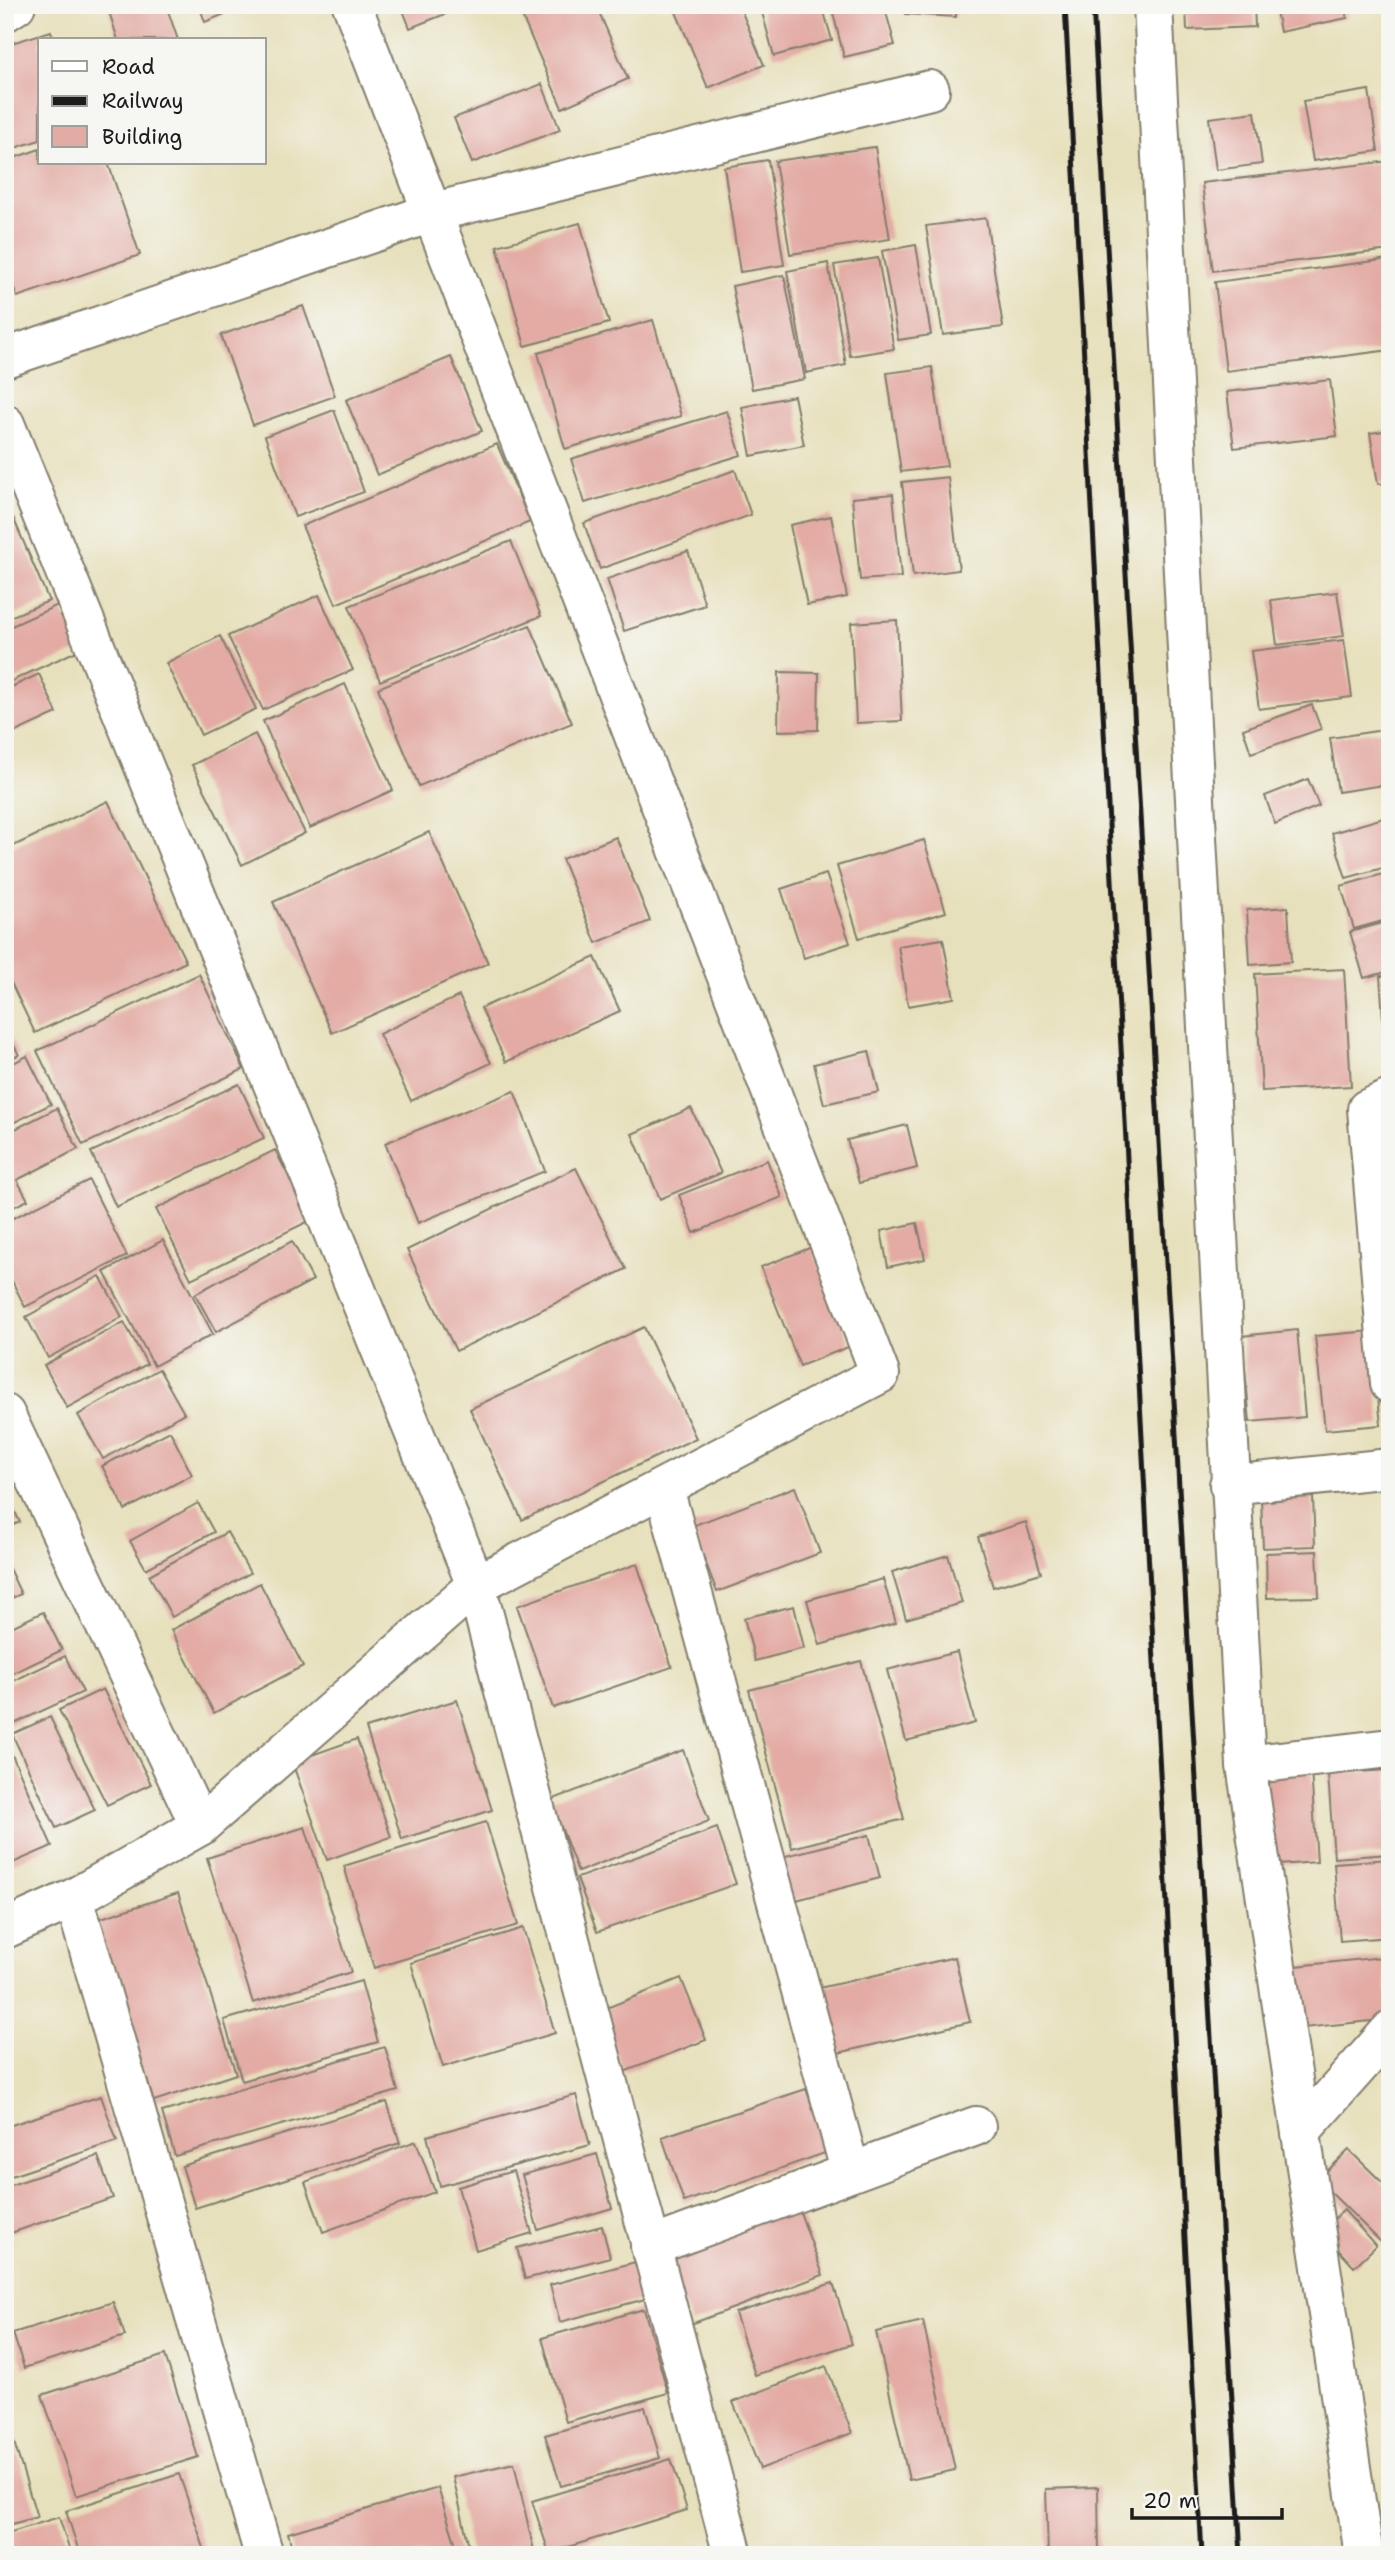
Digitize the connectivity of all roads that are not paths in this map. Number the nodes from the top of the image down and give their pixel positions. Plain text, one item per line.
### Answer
1 (16, 5) edge
2 (352, 5) edge
3 (1153, 5) edge
4 (5, 12) edge
5 (930, 90) dead end
6 (434, 212) junction
7 (5, 358) edge
8 (5, 424) edge
9 (1390, 1099) edge
10 (1390, 1384) edge
11 (5, 1414) edge
12 (1390, 1468) edge
13 (1229, 1485) junction
14 (664, 1488) junction
15 (476, 1585) junction
16 (1390, 1748) edge
17 (1246, 1765) junction
18 (200, 1826) junction
19 (74, 1898) junction
20 (5, 1929) edge
21 (1390, 2031) edge
22 (976, 2126) dead end
23 (1300, 2131) junction
24 (850, 2170) junction
25 (650, 2247) junction
26 (264, 2555) edge
27 (733, 2555) edge
28 (1363, 2555) edge

1 - 4 street
2 - 6 street
3 - 13 street
5 - 6 street
6 - 7 street
6 - 14 street
8 - 15 street
9 - 10 street
11 - 18 street
12 - 13 street
13 - 17 street
14 - 15 street
14 - 24 street
15 - 18 street
15 - 25 street
16 - 17 street
17 - 23 street
18 - 19 street
19 - 20 street
19 - 26 street
21 - 23 street
22 - 24 street
23 - 28 street
24 - 25 street
25 - 27 street

